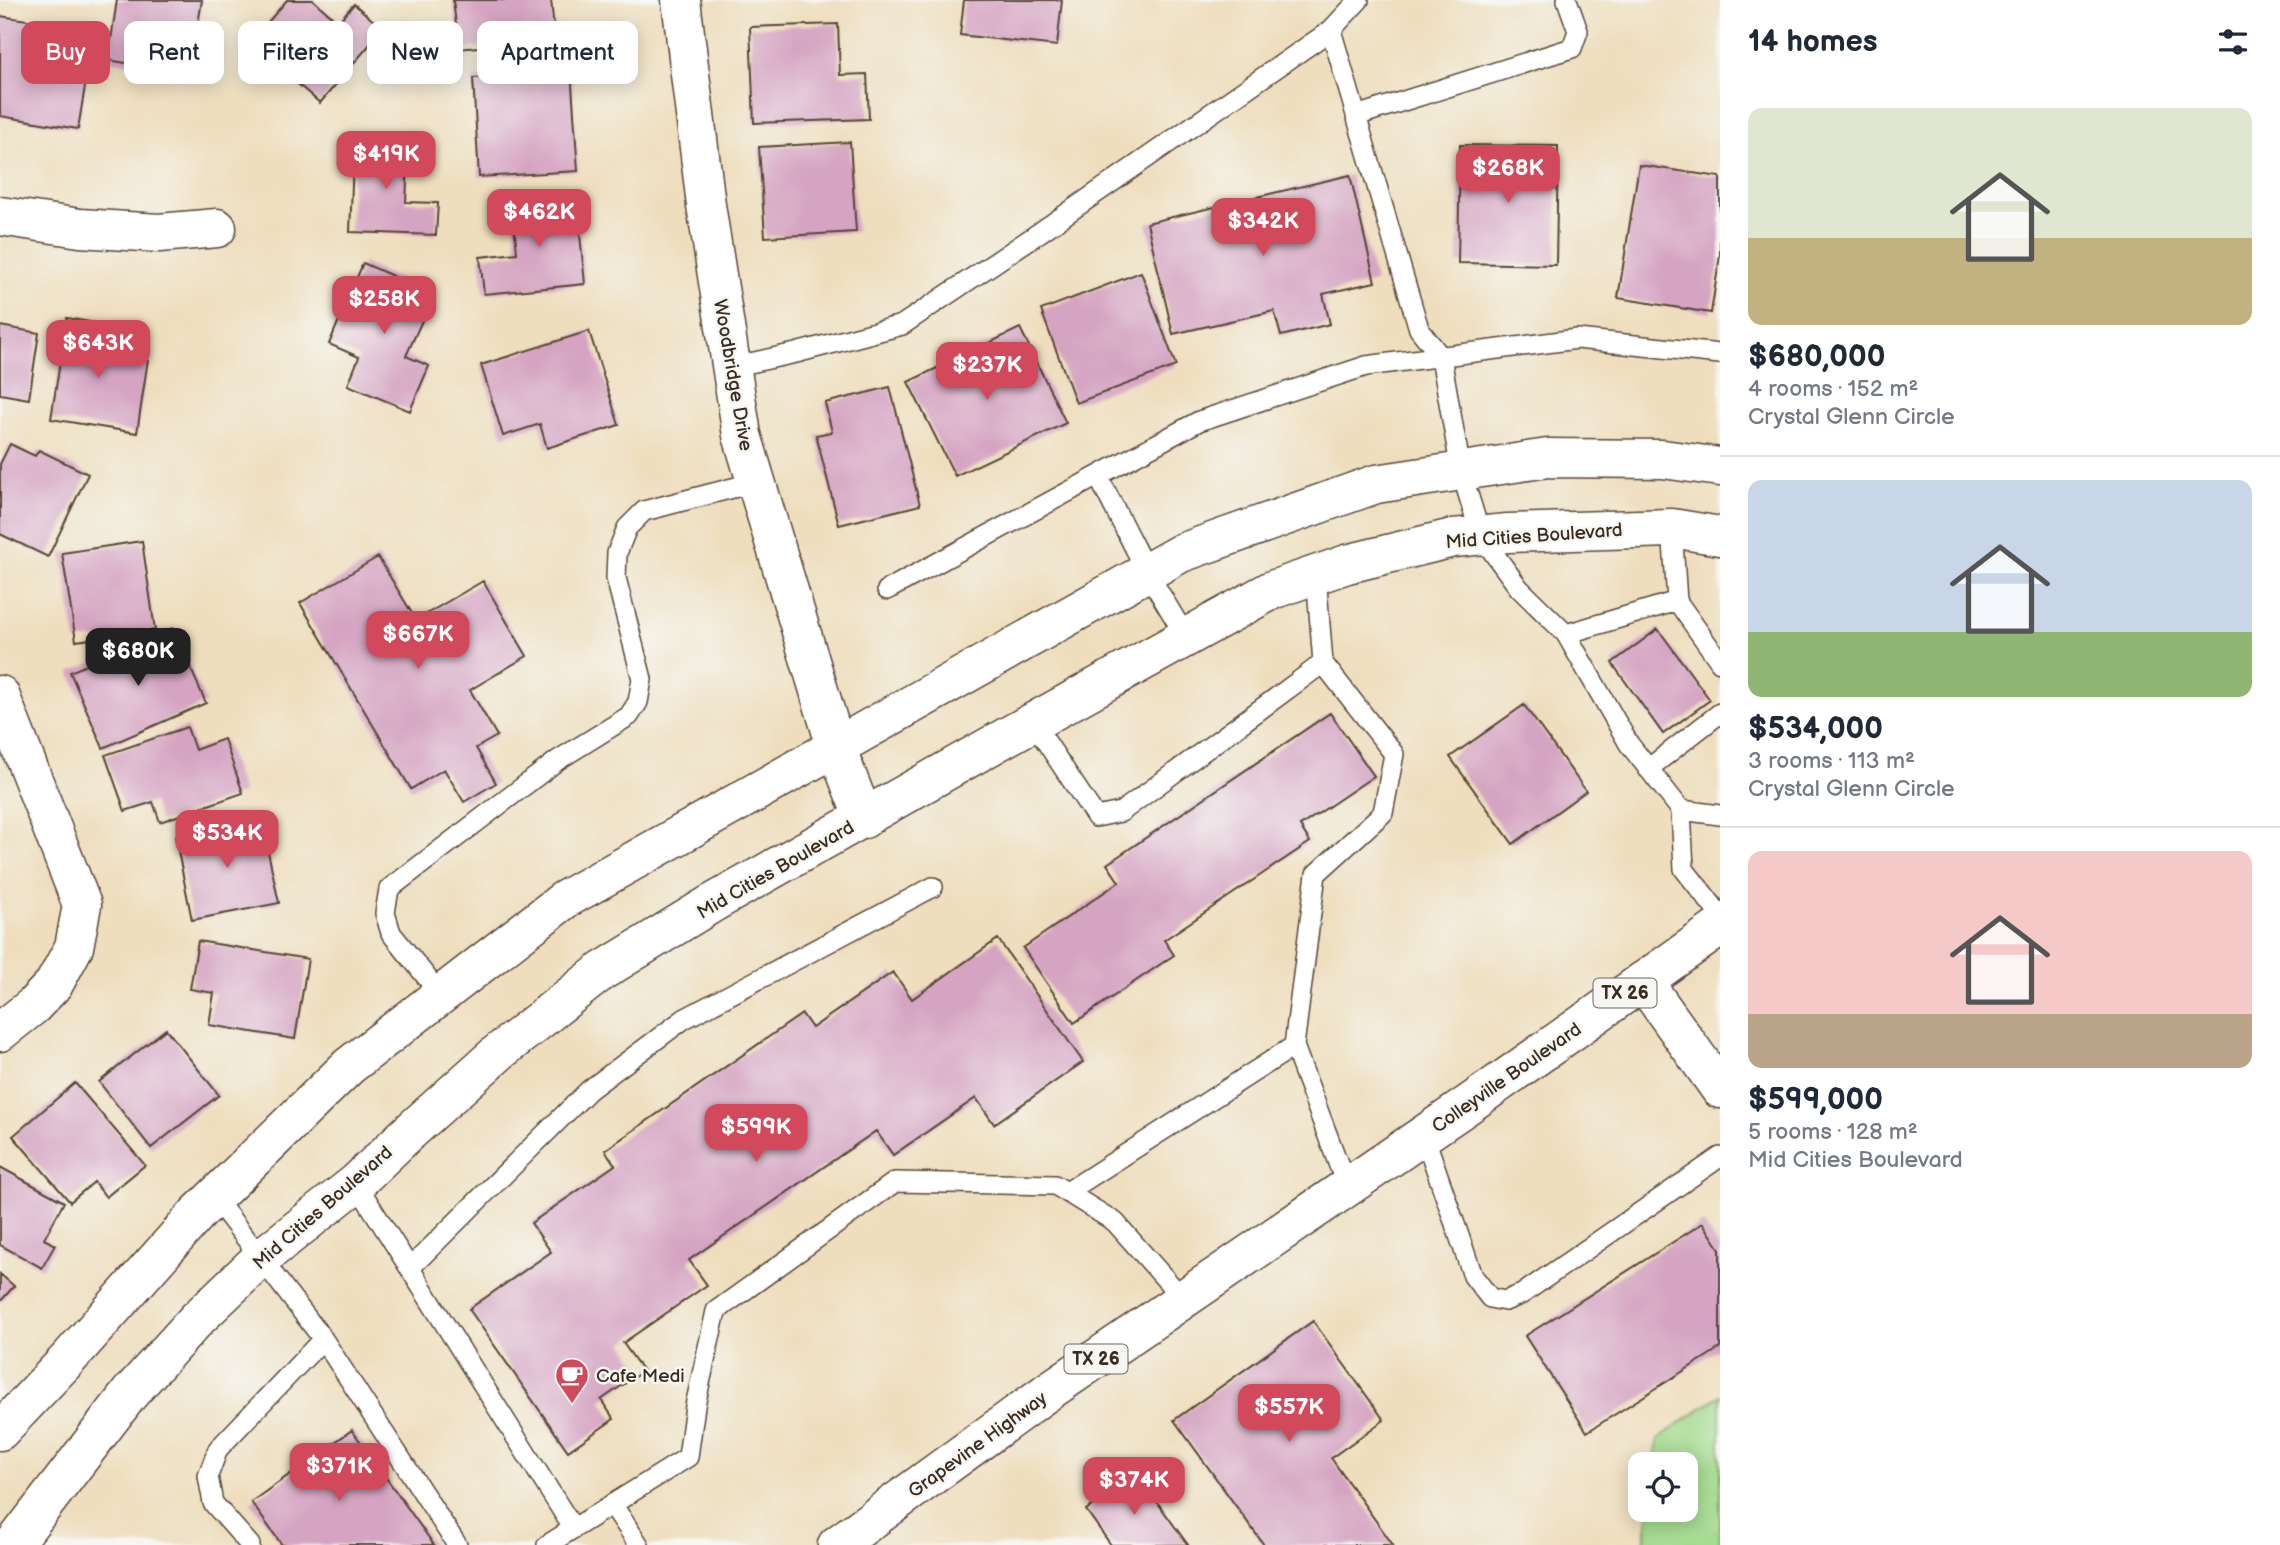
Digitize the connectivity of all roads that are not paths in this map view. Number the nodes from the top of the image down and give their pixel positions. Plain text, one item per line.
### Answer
1 (681, 0) edge
2 (1359, 0) edge
3 (1567, 0) edge
4 (1331, 30) junction
5 (1356, 116) junction
6 (0, 216) edge
7 (216, 229) dead end
8 (1720, 354) edge
9 (1441, 357) junction
10 (731, 367) junction
11 (1720, 467) edge
12 (1461, 471) junction
13 (1098, 476) junction
14 (756, 482) junction
15 (1672, 528) junction
16 (1480, 536) junction
17 (1720, 536) edge
18 (1147, 572) junction
19 (1316, 575) junction
20 (887, 590) dead end
21 (1677, 601) junction
22 (1566, 634) junction
23 (1186, 637) junction
24 (1720, 662) edge
25 (1323, 663) junction
26 (0, 695) edge
27 (1720, 713) edge
28 (1033, 722) junction
29 (836, 747) junction
30 (1648, 769) junction
31 (1681, 810) junction
32 (1720, 815) edge
33 (864, 819) junction
34 (933, 887) dead end
35 (1720, 915) edge
36 (1720, 927) edge
37 (1643, 981) junction
38 (441, 995) junction
39 (0, 1032) edge
40 (1294, 1046) junction
41 (1720, 1088) edge
42 (1424, 1135) junction
43 (1720, 1157) edge
44 (356, 1183) junction
45 (1353, 1183) junction
46 (1067, 1192) junction
47 (214, 1197) junction
48 (261, 1258) junction
49 (410, 1268) junction
50 (1183, 1299) junction
51 (323, 1339) junction
52 (0, 1431) edge
53 (612, 1503) junction
54 (573, 1528) junction
55 (13, 1545) edge
56 (250, 1545) edge
57 (457, 1545) edge
58 (547, 1545) edge
59 (639, 1545) edge
60 (837, 1545) edge

1 - 10 main road, Woodbridge Drive
2 - 4 lane
3 - 5 lane
4 - 5 lane
4 - 10 lane
5 - 9 lane
6 - 7 main road
8 - 9 lane
9 - 12 lane
9 - 13 lane
10 - 14 main road, Woodbridge Drive
11 - 12 main road
12 - 16 lane
12 - 18 main road
13 - 18 lane
13 - 20 lane
14 - 29 main road, Woodbridge Drive
14 - 38 lane
15 - 16 main road, Mid Cities Boulevard
15 - 17 main road, Mid Cities Boulevard
15 - 21 lane
16 - 19 main road, Mid Cities Boulevard
16 - 22 lane
18 - 23 lane
18 - 29 main road
19 - 23 main road, Mid Cities Boulevard
19 - 25 lane
21 - 22 lane
21 - 24 lane
22 - 30 lane
23 - 28 main road, Mid Cities Boulevard
25 - 28 lane
25 - 40 lane
26 - 39 main road
27 - 30 lane
28 - 33 main road, Mid Cities Boulevard
29 - 33 main road, Woodbridge Drive
29 - 38 main road
30 - 31 lane
31 - 32 lane
31 - 35 lane
33 - 44 main road, Mid Cities Boulevard
34 - 49 lane
36 - 37 main road, Colleyville Boulevard / TX 26
37 - 41 main road
37 - 42 main road, Colleyville Boulevard / TX 26
38 - 47 main road
40 - 45 lane
40 - 46 lane
42 - 43 lane
42 - 45 main road, Colleyville Boulevard / TX 26
44 - 48 main road, Mid Cities Boulevard
44 - 49 lane
45 - 50 main road, Grapevine Highway / TX 26
46 - 50 lane
46 - 53 lane
47 - 48 lane
47 - 52 main road
48 - 51 lane
48 - 55 main road, Mid Cities Boulevard
49 - 54 lane
50 - 60 main road, Grapevine Highway / TX 26
51 - 56 lane
51 - 57 lane
53 - 54 lane
53 - 59 lane
54 - 58 lane

